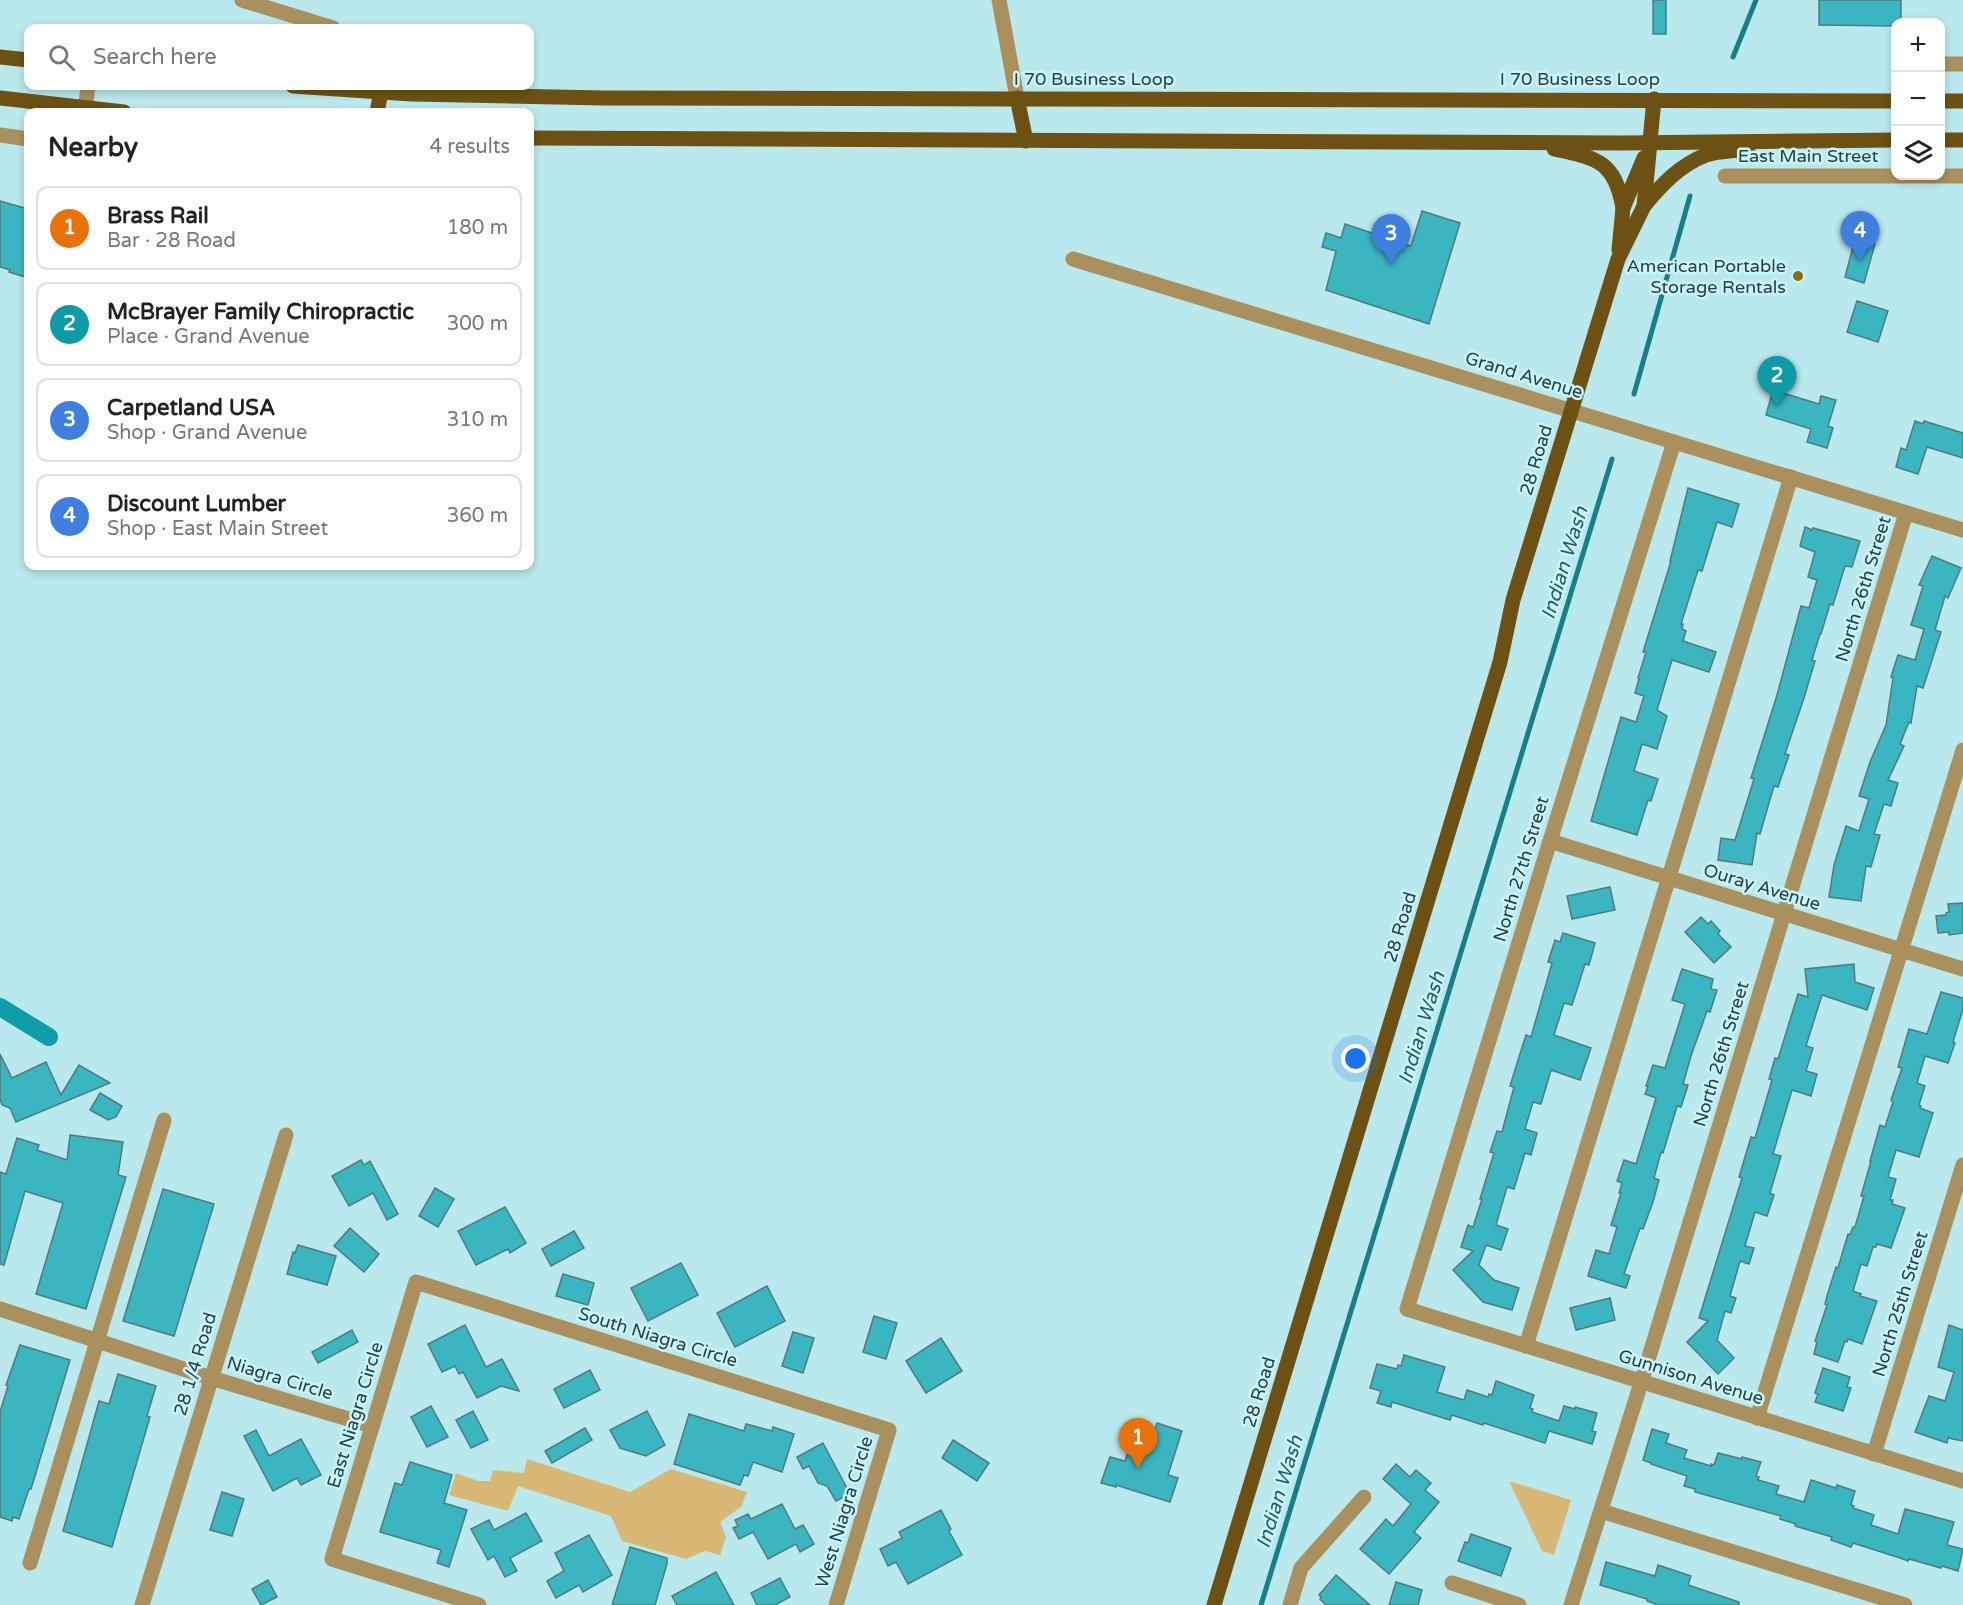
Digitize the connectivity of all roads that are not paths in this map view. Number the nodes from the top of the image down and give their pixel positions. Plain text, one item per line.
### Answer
1 (242, 0) edge
2 (999, 0) edge
3 (320, 24) edge
4 (0, 57) edge
5 (24, 60) edge
6 (1945, 64) edge
7 (1963, 64) edge
8 (88, 90) edge
9 (381, 90) edge
10 (387, 90) edge
11 (0, 98) edge
12 (1017, 98) junction
13 (1654, 99) junction
14 (1891, 100) edge
15 (1945, 101) edge
16 (1963, 101) edge
17 (71, 108) edge
18 (85, 108) edge
19 (378, 108) edge
20 (0, 135) edge
21 (24, 138) edge
22 (534, 138) edge
23 (1813, 140) junction
24 (1891, 140) edge
25 (1945, 140) edge
26 (1963, 140) edge
27 (1026, 141) junction
28 (1651, 142) junction
29 (1522, 143) junction
30 (1725, 176) dead end
31 (1963, 176) edge
32 (1644, 206) junction
33 (1623, 208) junction
34 (1618, 258) junction
35 (1073, 259) dead end
36 (1572, 410) junction
37 (1674, 442) junction
38 (1791, 477) junction
39 (1906, 513) junction
40 (1963, 530) edge
41 (1963, 750) edge
42 (1550, 841) junction
43 (1669, 878) junction
44 (1785, 914) junction
45 (1901, 950) junction
46 (1963, 969) edge
47 (164, 1120) dead end
48 (286, 1134) dead end
49 (1963, 1166) edge
50 (416, 1282) joint
51 (0, 1309) edge
52 (1407, 1309) joint
53 (98, 1340) junction
54 (1526, 1346) junction
55 (211, 1378) junction
56 (1641, 1383) junction
57 (1757, 1418) junction
58 (372, 1426) junction
59 (889, 1430) joint
60 (1874, 1454) junction
61 (1963, 1481) edge
62 (1364, 1497) dead end
63 (1601, 1511) junction
64 (30, 1563) dead end
65 (1452, 1582) dead end
66 (142, 1605) edge
67 (479, 1605) edge
68 (836, 1605) edge
69 (1214, 1605) edge
70 (1290, 1605) edge
71 (1519, 1605) edge
72 (1571, 1605) edge
73 (1905, 1605) edge

1 - 3 street
2 - 12 street
4 - 5 main road
6 - 7 street
8 - 18 street
9 - 19 main road
10 - 12 main road, I 70 Business Loop
11 - 17 main road
12 - 13 main road, I 70 Business Loop
12 - 27 main road
13 - 14 main road, I 70 Business Loop
13 - 28 main road, 28 Road
15 - 16 main road
20 - 21 street
22 - 27 main road
23 - 24 main road
23 - 28 main road
23 - 32 main road
25 - 26 main road
27 - 29 main road
28 - 29 main road
28 - 32 main road, 28 Road
28 - 33 main road, 28 Road
29 - 33 main road
30 - 31 street, East Main Street
32 - 34 main road, 28 Road
33 - 34 main road, 28 Road
34 - 36 main road, 28 Road
35 - 36 street, Grand Avenue
36 - 37 street, Grand Avenue
36 - 69 main road, 28 Road
37 - 38 street, Grand Avenue
37 - 42 street, North 27th Street
38 - 39 street, Grand Avenue
38 - 43 street
39 - 40 street, Grand Avenue
39 - 44 street, North 26th Street
41 - 45 street
42 - 43 street, Ouray Avenue
42 - 52 street, North 27th Street
43 - 44 street, Ouray Avenue
43 - 54 street
44 - 45 street, Ouray Avenue
44 - 56 street, North 26th Street
45 - 46 street, Ouray Avenue
45 - 57 street
47 - 53 street
48 - 55 street, 28 1/4 Road
49 - 60 street, North 25th Street
50 - 58 street, East Niagra Circle
50 - 59 street, South Niagra Circle
51 - 53 street, Niagra Circle
52 - 54 street, Gunnison Avenue
53 - 55 street, Niagra Circle
53 - 64 street
54 - 56 street, Gunnison Avenue
55 - 58 street, Niagra Circle
55 - 66 street, 28 1/4 Road
56 - 57 street, Gunnison Avenue
56 - 63 street, North 26th Street
57 - 60 street, Gunnison Avenue
58 - 67 street, East Niagra Circle
59 - 68 street, West Niagra Circle
60 - 61 street, Gunnison Avenue
62 - 70 street
63 - 72 street, North 26th Street
63 - 73 street
65 - 71 street

